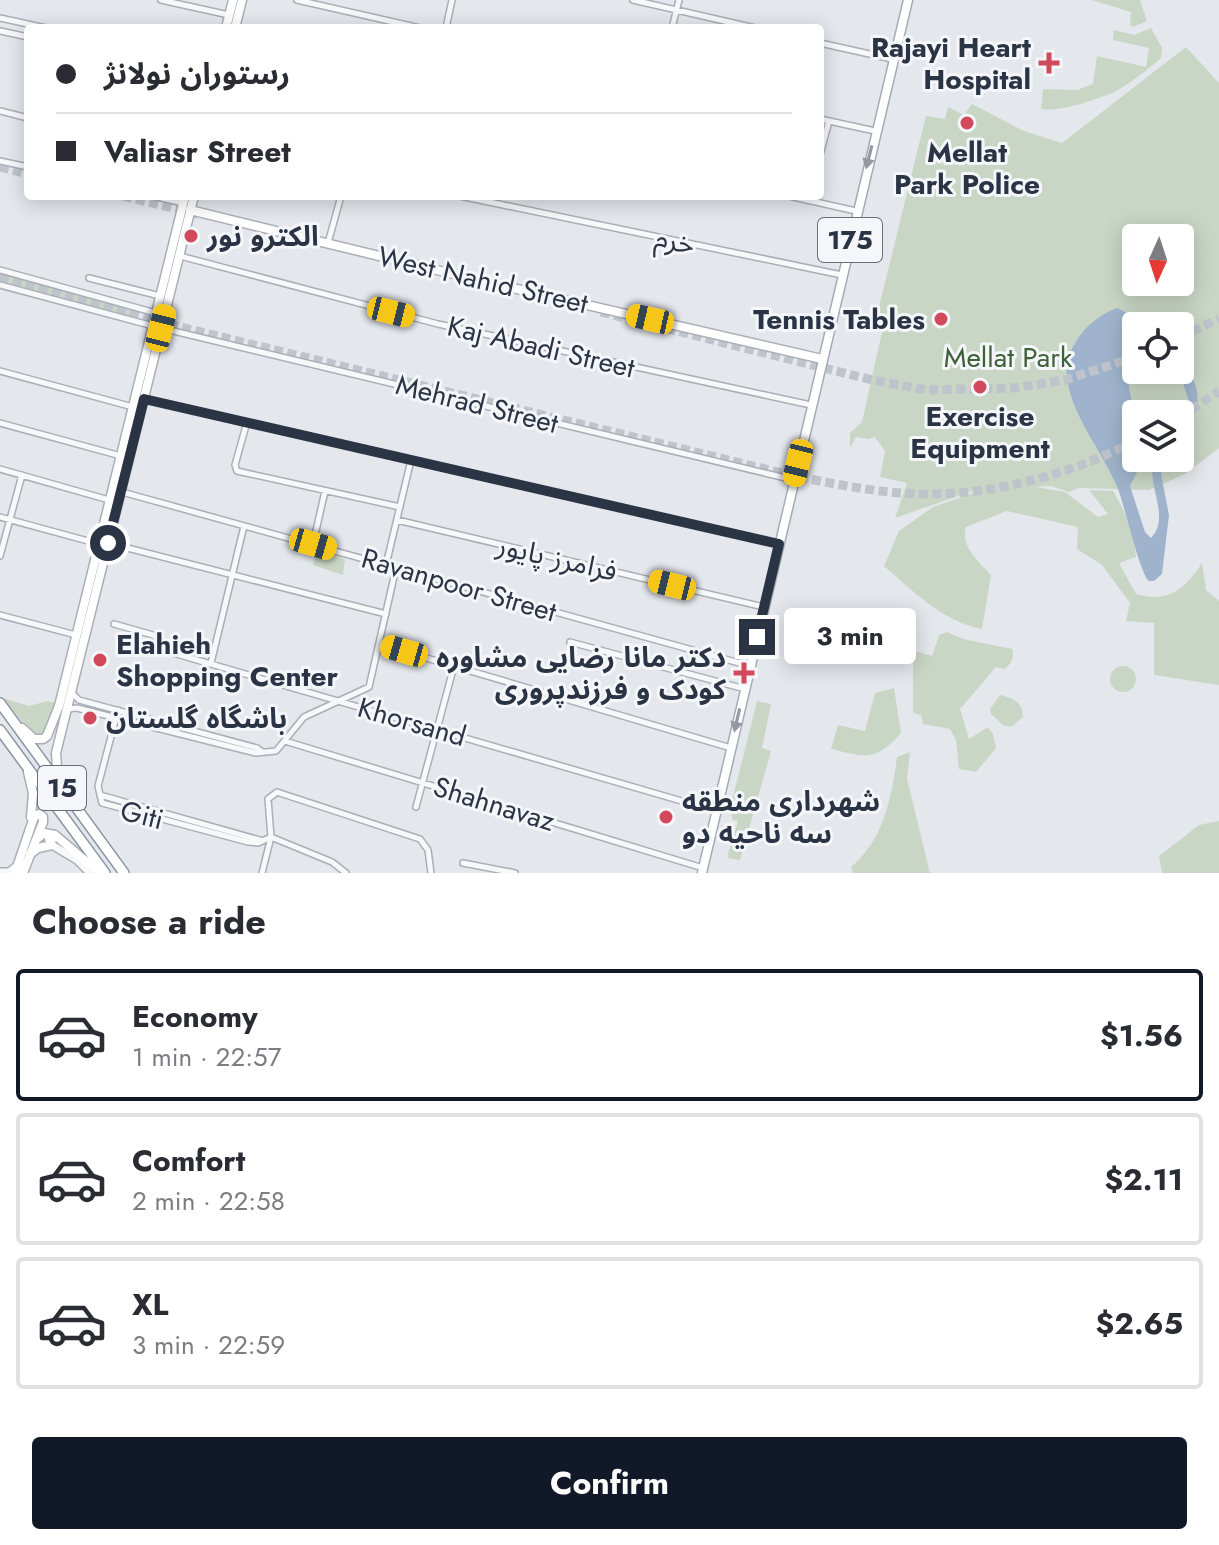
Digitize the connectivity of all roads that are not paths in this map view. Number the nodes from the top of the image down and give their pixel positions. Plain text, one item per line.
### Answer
1 (161, 0) edge
2 (233, 0) edge
3 (242, 0) edge
4 (297, 0) edge
5 (452, 0) edge
6 (633, 0) edge
7 (679, 0) edge
8 (908, 0) edge
9 (676, 10) junction
10 (229, 15) junction
11 (0, 18) edge
12 (20, 22) junction
13 (29, 24) edge
14 (227, 24) edge
15 (236, 24) edge
16 (402, 24) edge
17 (447, 24) edge
18 (673, 24) edge
19 (737, 24) edge
20 (0, 31) edge
21 (17, 35) junction
22 (24, 36) edge
23 (824, 44) edge
24 (892, 59) junction
25 (0, 111) edge
26 (24, 117) edge
27 (824, 120) edge
28 (829, 121) junction
29 (875, 131) junction
30 (824, 140) edge
31 (0, 161) edge
32 (24, 166) edge
33 (340, 200) edge
34 (479, 200) edge
35 (807, 200) edge
36 (186, 203) edge
37 (856, 211) junction
38 (328, 243) junction
39 (179, 256) junction
40 (0, 270) edge
41 (15, 274) junction
42 (842, 275) junction
43 (89, 278) dead end
44 (0, 285) edge
45 (11, 288) junction
46 (80, 292) junction
47 (160, 296) junction
48 (76, 305) junction
49 (156, 313) junction
50 (157, 327) junction
51 (822, 359) junction
52 (0, 371) edge
53 (144, 399) junction
54 (811, 405) junction
55 (133, 407) junction
56 (247, 422) junction
57 (0, 423) edge
58 (125, 457) junction
59 (411, 460) junction
60 (0, 469) edge
61 (22, 475) junction
62 (794, 480) junction
63 (325, 491) junction
64 (121, 492) junction
65 (110, 500) junction
66 (400, 507) junction
67 (0, 517) edge
68 (10, 520) junction
69 (397, 520) junction
70 (244, 526) junction
71 (104, 544) junction
72 (313, 544) junction
73 (779, 544) junction
74 (0, 556) edge
75 (386, 565) junction
76 (396, 568) junction
77 (232, 575) junction
78 (764, 607) junction
79 (386, 614) junction
80 (0, 615) edge
81 (114, 624) dead end
82 (77, 636) junction
83 (570, 642) dead end
84 (379, 644) junction
85 (211, 663) junction
86 (454, 666) junction
87 (750, 666) junction
88 (745, 689) junction
89 (71, 692) junction
90 (337, 700) junction
91 (0, 703) edge
92 (67, 709) junction
93 (118, 710) junction
94 (7, 713) junction
95 (116, 718) junction
96 (437, 729) junction
97 (0, 730) edge
98 (47, 736) junction
99 (60, 738) junction
100 (285, 741) junction
101 (731, 748) junction
102 (258, 751) junction
103 (23, 760) junction
104 (422, 783) junction
105 (416, 807) dead end
106 (716, 811) junction
107 (80, 812) junction
108 (29, 830) junction
109 (271, 837) junction
110 (36, 839) junction
111 (55, 841) junction
112 (29, 854) junction
113 (20, 858) junction
114 (463, 863) dead end
115 (702, 870) edge
116 (0, 871) edge
117 (15, 873) edge
118 (23, 873) edge
119 (90, 873) edge
120 (102, 873) edge
121 (124, 873) edge
122 (262, 873) edge
123 (346, 873) edge
124 (431, 873) edge
125 (515, 873) edge

1 - 10 street
2 - 10 main road
3 - 15 main road
4 - 16 street
5 - 17 street
6 - 9 street
7 - 9 street
8 - 24 main road, 175
9 - 18 street
9 - 19 street
10 - 14 main road
11 - 12 street
12 - 13 street
12 - 21 street
20 - 21 street
21 - 22 street
23 - 24 street
24 - 29 main road, 175
25 - 26 street
27 - 28 street
28 - 29 street
28 - 30 street
29 -> 37 main road, 175
31 - 32 street
33 - 38 street
34 - 42 street, خرم
35 - 37 street
36 - 38 main road, West Nahid Street
36 - 39 main road
36 - 47 main road
37 - 42 main road, 175
38 - 51 main road, West Nahid Street
39 - 50 main road
39 - 54 street, Kaj Abadi Street
40 - 41 street
41 - 45 street
41 - 46 street
42 - 51 main road, 175
43 - 47 street
44 - 45 street, Mehrad Street
45 - 48 street, Mehrad Street
46 - 48 street
46 - 49 street
47 - 49 main road
48 - 50 street, Mehrad Street
49 - 50 main road
50 - 53 main road
50 - 55 main road
50 - 62 street, Mehrad Street
51 - 54 main road, 175
52 - 55 street
53 - 56 street
53 - 58 main road
54 - 62 main road, 175
55 - 58 main road
56 - 59 street
56 - 63 street
57 - 58 street
58 - 64 main road
58 - 65 main road
59 - 66 street
59 - 73 street
60 - 61 street
61 - 65 street
61 - 68 street
62 - 73 main road, 175
63 - 66 street
63 - 72 street
64 - 70 street, Ravanpoor Street
64 - 71 main road
65 - 71 main road
66 - 69 street
67 - 68 street
68 - 71 street
68 - 74 street
69 - 75 street
69 - 78 street, فرامرز پایور
70 - 72 street, Ravanpoor Street
70 - 77 street
71 - 77 street
71 - 82 main road
71 - 89 main road
72 - 75 street, Ravanpoor Street
73 - 78 main road, 175
75 - 76 street, Ravanpoor Street
76 - 79 street
76 - 87 street, Ravanpoor Street
77 - 79 street
77 - 85 street
78 - 87 main road, 175
79 - 84 street
80 - 82 street
81 - 85 street, Khorsand
82 - 98 main road
83 - 88 street
84 - 86 street
84 - 90 street
85 - 90 street, Khorsand
86 - 96 street
86 - 101 street
87 - 88 main road, 175
88 -> 101 main road, 175
89 - 92 main road
89 - 93 street
90 - 96 street, Khorsand
90 - 100 street
91 - 94 highway, 15
92 - 95 street
92 - 99 main road
93 - 95 street
93 - 102 street
94 - 98 main road
94 - 107 highway, 15
95 - 102 street
95 - 109 street, Giti
96 - 104 street
96 - 106 street, Khorsand
97 - 103 highway, 15
98 - 99 main road
99 - 107 main road
100 - 102 street
100 - 104 street, Shahnavaz
101 - 106 main road, 175
103 - 108 main road
103 - 120 highway, 15
104 - 105 street
104 - 115 street, Shahnavaz
106 - 115 main road, 175
107 - 121 highway, 15
108 - 110 main road
108 - 113 main road
109 - 122 street
109 - 123 street
109 - 124 street
110 - 111 main road
110 - 112 main road
111 - 112 main road
111 - 119 street
111 - 120 main road
112 - 118 main road
113 - 116 street
113 - 117 main road
114 - 125 street

